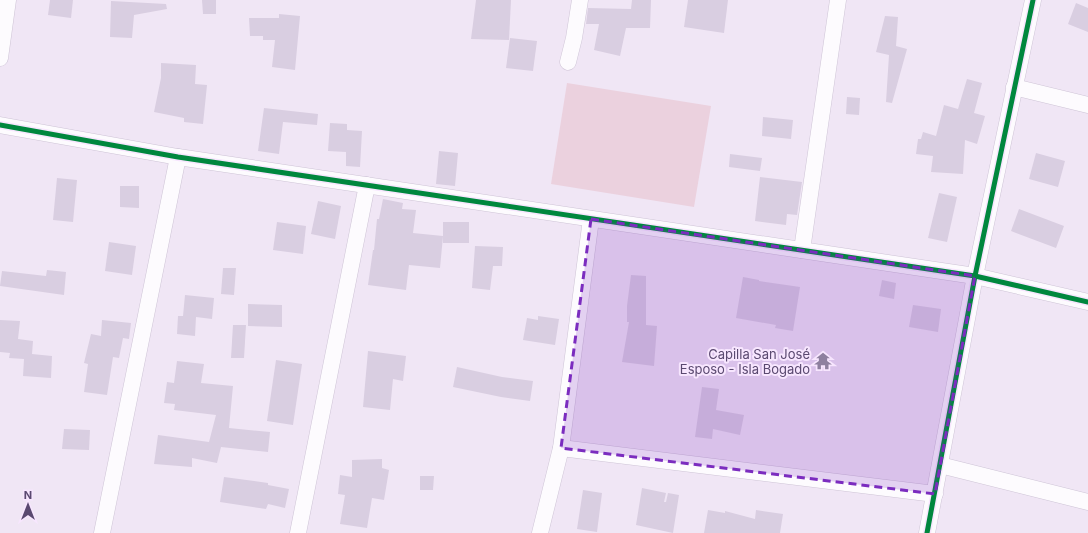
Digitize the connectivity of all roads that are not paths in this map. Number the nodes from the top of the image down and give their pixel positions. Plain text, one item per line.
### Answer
1 (8, 0) edge
2 (580, 0) edge
3 (838, 0) edge
4 (1033, 0) edge
5 (0, 58) edge
6 (568, 62) dead end
7 (1014, 86) junction
8 (1088, 105) edge
9 (0, 125) edge
10 (178, 157) junction
11 (367, 185) junction
12 (591, 219) junction
13 (802, 250) junction
14 (975, 276) junction
15 (1088, 302) edge
16 (561, 448) junction
17 (940, 465) junction
18 (935, 494) junction
19 (1088, 502) edge
20 (102, 533) edge
21 (298, 533) edge
22 (540, 533) edge
23 (926, 533) edge

1 - 5 street
2 - 6 street
3 - 13 street
4 - 7 street
7 - 8 street
7 - 14 street
9 - 10 street
10 - 11 street
10 - 20 street
11 - 12 street
11 - 21 street
12 - 13 street
12 - 16 street
13 - 14 street
14 - 15 street
14 - 17 street
16 - 18 street
16 - 22 street
17 - 18 street
17 - 19 street
18 - 23 street

